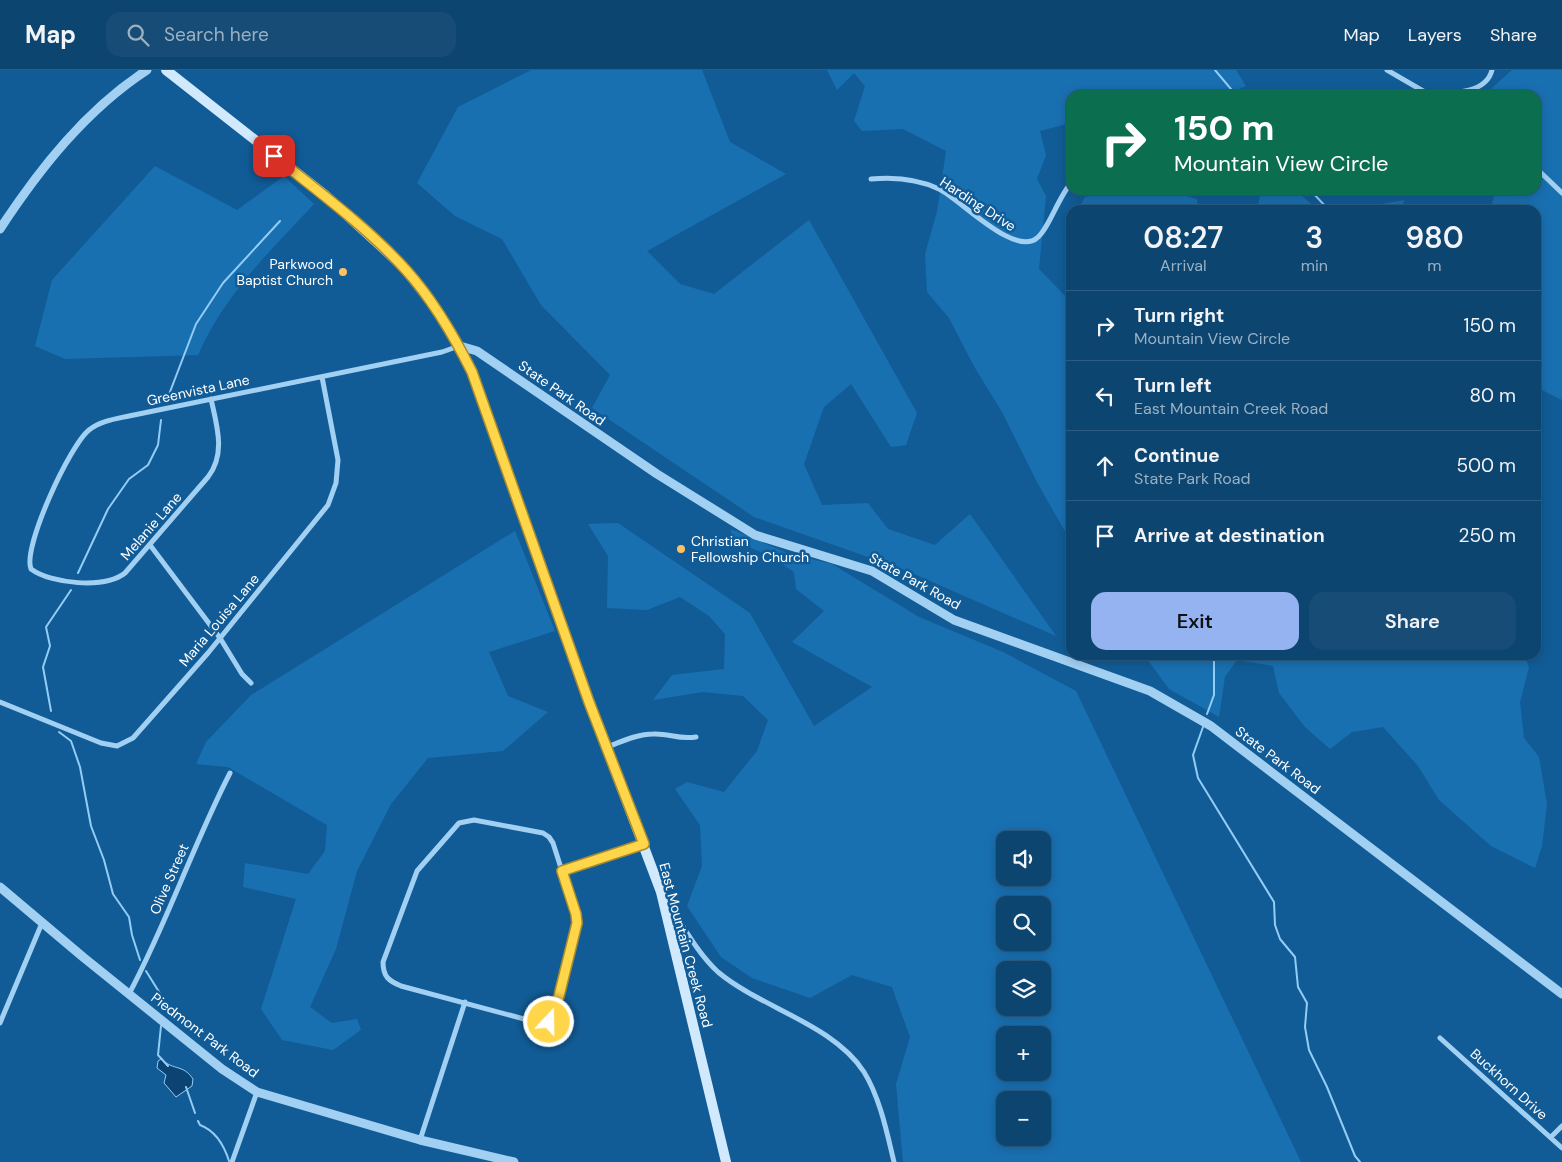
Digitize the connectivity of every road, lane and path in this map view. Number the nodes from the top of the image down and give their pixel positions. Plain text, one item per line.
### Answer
1 (147, 70) edge
2 (166, 70) edge
3 (1387, 70) edge
4 (1492, 70) edge
5 (1423, 90) edge
6 (1461, 90) edge
7 (1541, 173) edge
8 (871, 179) dead end
9 (1066, 189) edge
10 (1562, 193) edge
11 (0, 229) edge
12 (460, 346) junction
13 (322, 377) junction
14 (211, 399) junction
15 (150, 545) junction
16 (29, 565) joint
17 (220, 638) junction
18 (251, 683) dead end
19 (0, 702) edge
20 (696, 737) dead end
21 (606, 748) junction
22 (230, 773) dead end
23 (644, 844) junction
24 (562, 871) junction
25 (0, 887) edge
26 (661, 892) junction
27 (42, 923) junction
28 (1560, 989) edge
29 (128, 994) junction
30 (465, 1002) junction
31 (0, 1023) edge
32 (1440, 1038) dead end
33 (257, 1092) junction
34 (1562, 1126) edge
35 (1551, 1137) junction
36 (420, 1140) junction
37 (1562, 1148) edge
38 (232, 1162) edge
39 (514, 1162) edge
40 (726, 1162) edge
41 (894, 1162) edge

1 - 11 street
2 - 12 main road
3 - 5 street
4 - 6 street
7 - 10 street
8 - 9 street, Harding Drive
12 - 13 street, Greenvista Lane
12 - 21 main road, East Mountain Creek Road
12 - 28 street, State Park Road
13 - 14 street, Greenvista Lane
13 - 17 street, Maria Louisa Lane
14 - 15 street, Melanie Lane
14 - 16 street, Greenvista Lane
15 - 16 street, Melanie Lane
15 - 17 street
17 - 18 street
17 - 19 street, Maria Louisa Lane
20 - 21 street
21 - 23 main road, East Mountain Creek Road
22 - 29 street, Olive Street
23 - 24 street
23 - 26 main road, East Mountain Creek Road
24 - 30 street
24 - 30 street
25 - 27 street, Piedmont Park Road
26 - 40 main road, East Mountain Creek Road
26 - 41 street
27 - 29 street, Piedmont Park Road
27 - 31 street
29 - 33 street, Piedmont Park Road
30 - 36 street
32 - 35 street, Buckhorn Drive
33 - 36 street, Piedmont Park Road
33 - 38 street
34 - 35 street
35 - 37 street, Buckhorn Drive
36 - 39 street, Piedmont Park Road

